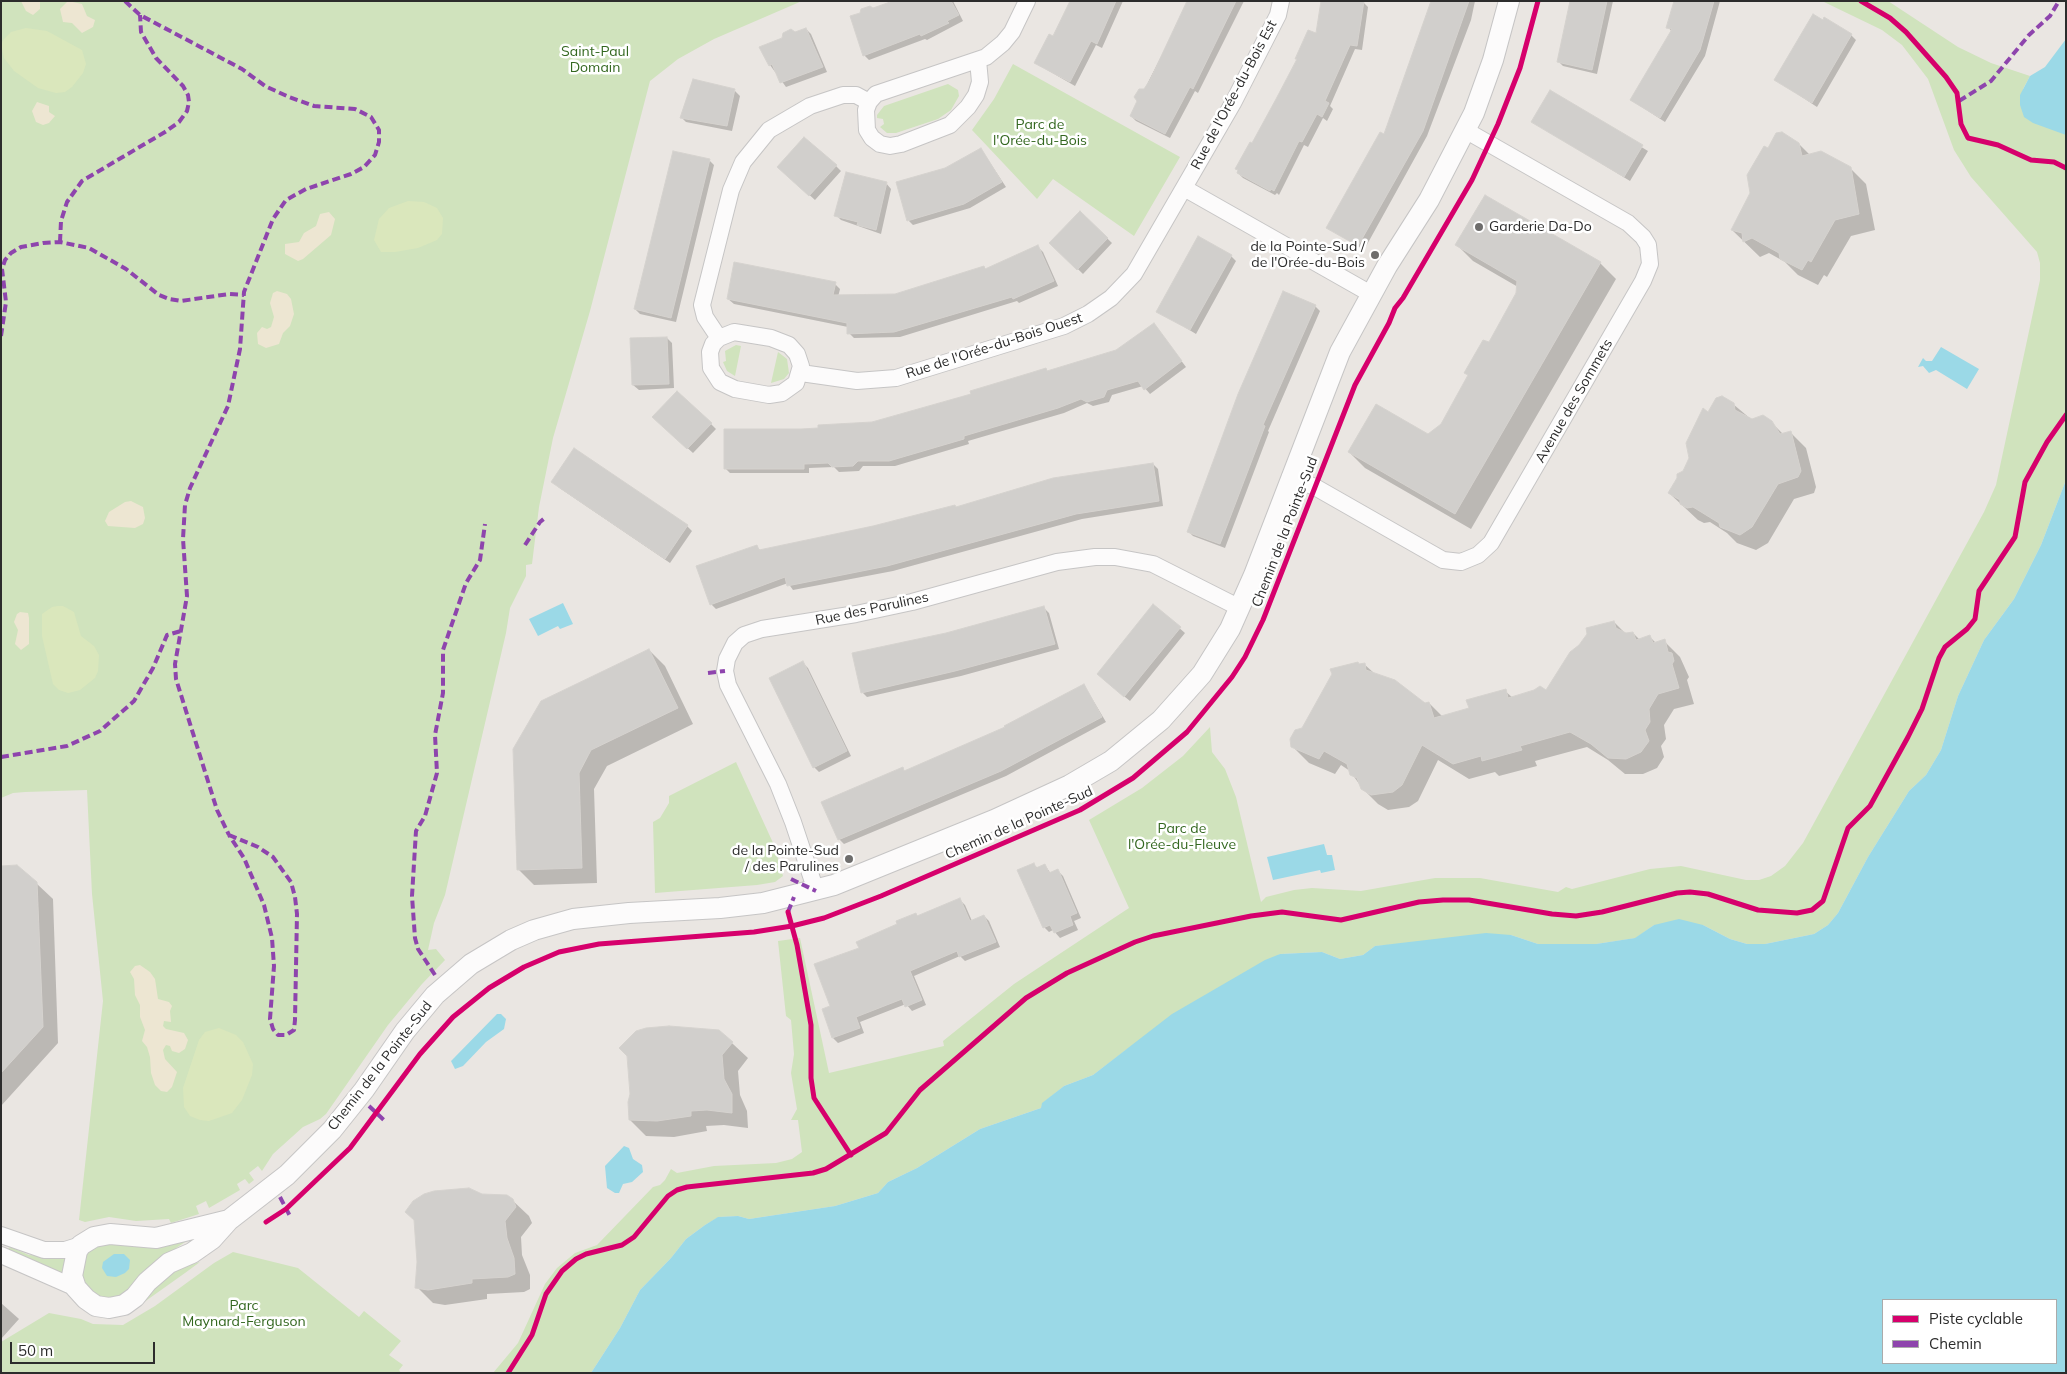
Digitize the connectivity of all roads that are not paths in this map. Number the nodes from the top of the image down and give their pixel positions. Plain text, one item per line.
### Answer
1 (1027, 1) edge
2 (1281, 1) edge
3 (1509, 1) edge
4 (978, 60) junction
5 (868, 102) junction
6 (1465, 130) junction
7 (1184, 188) junction
8 (1371, 294) junction
9 (719, 338) junction
10 (801, 373) junction
11 (1290, 477) junction
12 (1240, 608) junction
13 (816, 891) junction
14 (229, 1220) junction
15 (1, 1235) edge
16 (82, 1245) junction
17 (1, 1255) edge
18 (76, 1288) junction

1 - 4 street
2 - 7 street, Rue de l'Orée-du-Bois Est
3 - 6 street, Chemin de la Pointe-Sud
4 - 5 street
4 - 5 street
5 - 9 street
6 - 8 street, Chemin de la Pointe-Sud
6 - 11 street, Avenue des Sommets
7 - 8 street
7 - 10 street, Rue de l'Orée-du-Bois Ouest
8 - 11 street, Chemin de la Pointe-Sud
9 - 10 street
9 - 10 street
11 - 12 street, Chemin de la Pointe-Sud
12 - 13 street, Chemin de la Pointe-Sud
12 - 13 street, Rue des Parulines
13 - 14 street, Chemin de la Pointe-Sud
14 - 16 street, Chemin de la Pointe-Sud
14 - 18 street, Chemin de la Pointe-Sud
15 - 16 street, Chemin de la Pointe-Sud
16 - 18 street
17 - 18 street, Chemin de la Pointe-Sud

